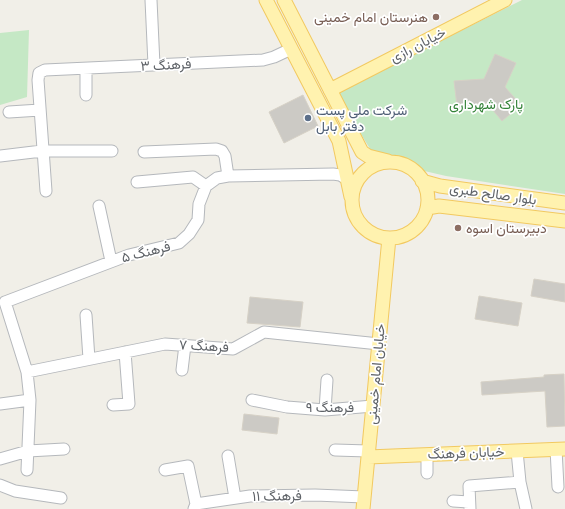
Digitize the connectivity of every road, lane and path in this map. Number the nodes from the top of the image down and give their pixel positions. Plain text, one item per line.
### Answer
1 (151, 0) edge
2 (266, 0) edge
3 (284, 0) edge
4 (505, 0) edge
5 (291, 49) junction
6 (154, 66) junction
7 (86, 69) junction
8 (330, 90) junction
9 (86, 96) dead end
10 (40, 110) junction
11 (9, 112) dead end
12 (42, 151) junction
13 (112, 151) dead end
14 (144, 152) dead end
15 (0, 156) edge
16 (397, 163) junction
17 (228, 176) junction
18 (347, 179) junction
19 (422, 181) junction
20 (137, 182) dead end
21 (206, 186) junction
22 (46, 191) dead end
23 (352, 204) junction
24 (565, 204) edge
25 (98, 206) dead end
26 (427, 208) junction
27 (565, 221) edge
28 (389, 238) junction
29 (111, 261) junction
30 (3, 300) edge
31 (86, 316) dead end
32 (379, 344) junction
33 (185, 345) junction
34 (125, 352) junction
35 (89, 359) junction
36 (182, 370) dead end
37 (27, 372) junction
38 (327, 380) dead end
39 (30, 400) junction
40 (252, 400) dead end
41 (0, 404) edge
42 (113, 405) dead end
43 (373, 406) junction
44 (324, 410) junction
45 (64, 449) dead end
46 (560, 449) edge
47 (336, 450) dead end
48 (28, 451) junction
49 (517, 451) junction
50 (368, 454) junction
51 (427, 455) junction
52 (228, 456) dead end
53 (0, 459) edge
54 (27, 470) dead end
55 (166, 470) dead end
56 (427, 473) dead end
57 (520, 482) junction
58 (0, 485) edge
59 (558, 487) dead end
60 (61, 498) dead end
61 (453, 500) dead end
62 (229, 502) edge
63 (364, 503) edge
64 (469, 505) edge
65 (195, 507) edge
66 (526, 509) edge

1 - 6 street
2 - 5 main road
3 - 8 main road
4 - 8 main road, خیابان رازی
5 - 6 street, فرهنگ ۳
5 - 18 main road
6 - 7 street, فرهنگ ۳
7 - 9 street
7 - 10 street, فرهنگ ۳
8 - 16 main road
10 - 11 street
10 - 12 street
12 - 13 street
12 - 15 street
12 - 22 street
14 - 17 street
16 - 19 main road
16 - 23 main road
17 - 18 street
17 - 21 street
18 - 23 main road
19 - 24 main road, بلوار صالح طبری
19 - 26 main road
20 - 21 street
21 - 29 street, فرهنگ ۵
23 - 28 main road
25 - 29 street
26 - 27 main road, بلوار صالح طبری
26 - 28 main road
28 - 32 main road, خیابان امام خمینی
29 - 30 street, فرهنگ ۵
30 - 37 street
31 - 35 street
32 - 33 street, فرهنگ ۷
32 - 43 main road, خیابان امام خمینی
33 - 34 street, فرهنگ ۷
33 - 36 street
34 - 35 street, فرهنگ ۷
34 - 42 street
35 - 37 street, فرهنگ ۷
37 - 39 street
38 - 44 street
39 - 41 street
39 - 48 street
40 - 44 street, فرهنگ ۹
43 - 44 street, فرهنگ ۹
43 - 50 main road, خیابان امام خمینی
45 - 48 street
46 - 49 main road, خیابان فرهنگ
46 - 59 street
47 - 50 street
48 - 53 street
48 - 54 street
49 - 51 main road, خیابان فرهنگ
49 - 57 street
50 - 51 main road, خیابان فرهنگ
50 - 63 main road, خیابان امام خمینی
51 - 56 street
52 - 62 street
55 - 65 street
57 - 64 street
57 - 66 street
58 - 60 street
61 - 64 street
62 - 63 street, فرهنگ ۱۱
62 - 65 street, فرهنگ ۱۱

